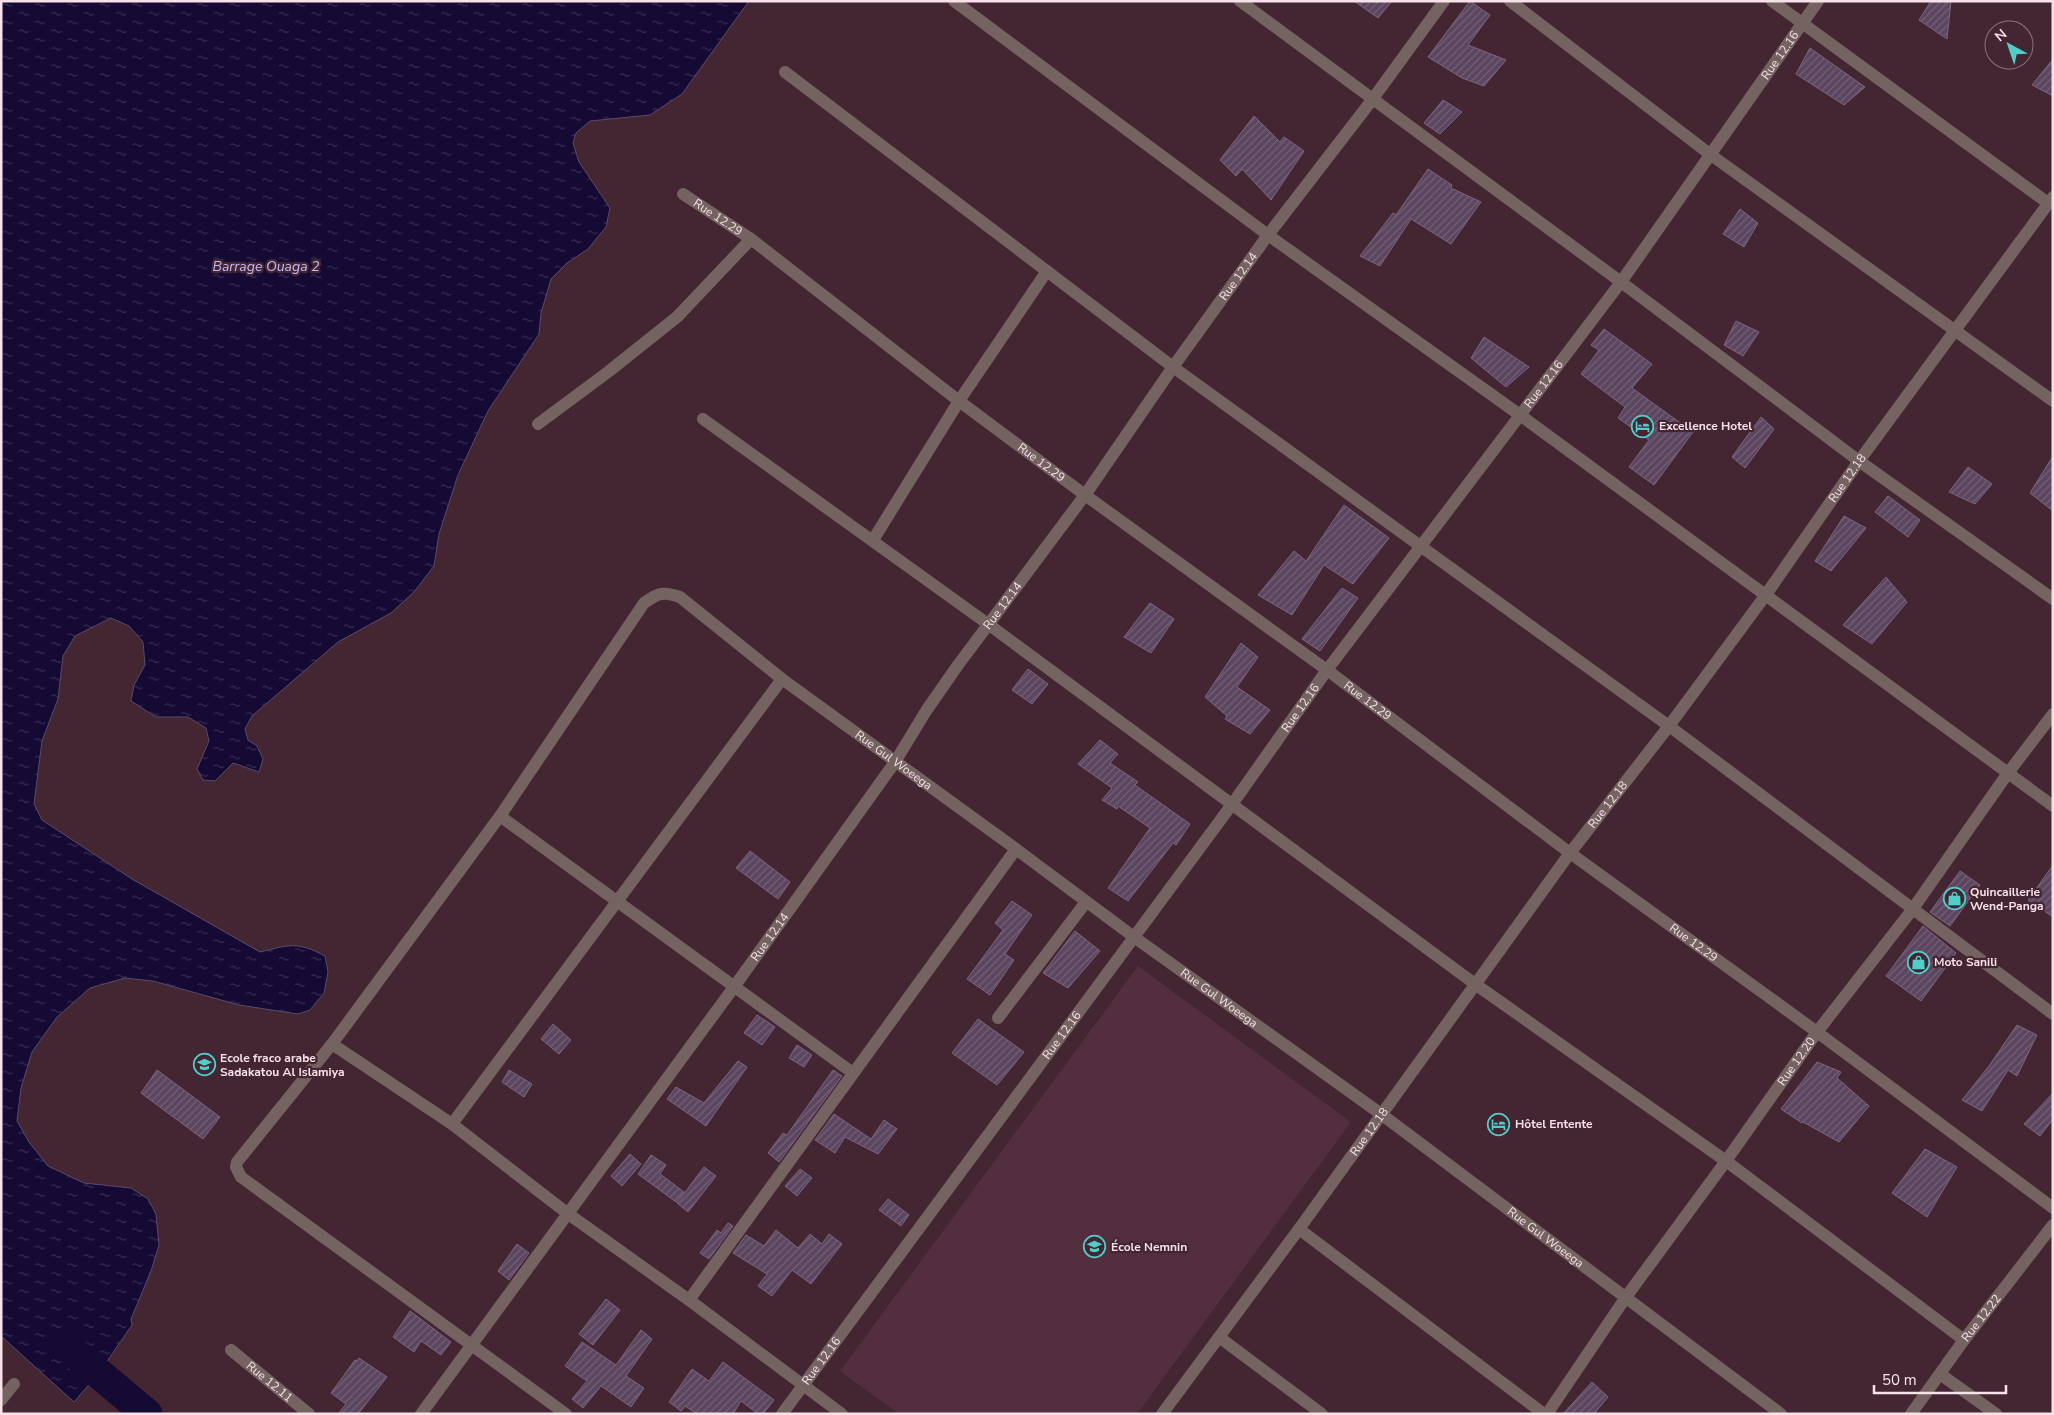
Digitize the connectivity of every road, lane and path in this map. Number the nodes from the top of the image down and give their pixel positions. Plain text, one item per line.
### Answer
1 (954, 1) edge
2 (1240, 1) edge
3 (1444, 1) edge
4 (1510, 1) edge
5 (1772, 1) edge
6 (1818, 1) edge
7 (1802, 23) junction
8 (785, 72) dead end
9 (1372, 100) junction
10 (1711, 156) junction
11 (683, 194) dead end
12 (2051, 200) edge
13 (1268, 235) junction
14 (751, 239) junction
15 (1047, 271) junction
16 (1621, 282) junction
17 (1954, 329) junction
18 (1174, 367) junction
19 (959, 401) junction
20 (2053, 401) edge
21 (1520, 415) junction
22 (703, 419) dead end
23 (538, 424) dead end
24 (1858, 461) junction
25 (1085, 495) junction
26 (873, 540) junction
27 (1420, 546) junction
28 (1765, 596) junction
29 (2053, 599) edge
30 (988, 624) junction
31 (1326, 670) junction
32 (782, 679) junction
33 (2053, 714) edge
34 (1669, 726) junction
35 (895, 762) junction
36 (2008, 773) junction
37 (1233, 804) junction
38 (2053, 806) edge
39 (500, 816) junction
40 (1016, 849) junction
41 (1570, 853) junction
42 (618, 900) junction
43 (1086, 902) junction
44 (1912, 910) junction
45 (1134, 938) junction
46 (1475, 984) junction
47 (734, 988) junction
48 (2053, 1014) edge
49 (998, 1018) dead end
50 (1817, 1032) junction
51 (332, 1044) junction
52 (853, 1073) junction
53 (1381, 1114) junction
54 (452, 1124) junction
55 (1726, 1161) junction
56 (2053, 1208) edge
57 (567, 1213) junction
58 (2053, 1225) edge
59 (1299, 1229) junction
60 (1626, 1297) junction
61 (689, 1300) junction
62 (1220, 1337) junction
63 (1964, 1340) junction
64 (472, 1344) junction
65 (231, 1350) dead end
66 (1940, 1374) junction
67 (14, 1384) dead end
68 (803, 1384) junction
69 (1, 1400) edge
70 (309, 1414) edge
71 (421, 1414) edge
72 (566, 1414) edge
73 (782, 1414) edge
74 (842, 1414) edge
75 (1162, 1414) edge
76 (1322, 1414) edge
77 (1546, 1414) edge
78 (1781, 1414) edge
79 (1911, 1414) edge
80 (1996, 1414) edge

1 - 13 street
2 - 9 street
3 - 9 street, Rue 12.14
4 - 10 street
5 - 7 street
6 - 7 street, Rue 12.16
7 - 10 street, Rue 12.16
7 - 12 street
8 - 15 street
9 - 13 street, Rue 12.14
9 - 16 street
10 - 16 street, Rue 12.16
10 - 17 street
11 - 14 street, Rue 12.29
12 - 17 street, Rue 12.18
13 - 18 street, Rue 12.14
13 - 21 street
14 - 19 street, Rue 12.29
14 - 23 street
15 - 18 street
15 - 19 street
16 - 21 street, Rue 12.16
16 - 24 street
17 - 20 street
17 - 24 street, Rue 12.18
18 - 25 street, Rue 12.14
18 - 27 street
19 - 25 street, Rue 12.29
19 - 26 street
21 - 27 street, Rue 12.16
21 - 28 street
22 - 26 street
24 - 28 street, Rue 12.18
24 - 29 street
25 - 30 street, Rue 12.14
25 - 31 street, Rue 12.29
26 - 30 street
27 - 31 street, Rue 12.16
27 - 34 street
28 - 34 street, Rue 12.18
28 - 36 street
30 - 35 street, Rue 12.14
30 - 37 street
31 - 37 street, Rue 12.16
31 - 41 street, Rue 12.29
32 - 35 street, Rue Gul Woeega
32 - 39 street, Rue Gul Woeega
32 - 42 street
33 - 36 street, Rue 12.20
34 - 41 street, Rue 12.18
34 - 44 street
35 - 40 street, Rue Gul Woeega
35 - 47 street, Rue 12.14
36 - 38 street
36 - 44 street, Rue 12.20
37 - 45 street, Rue 12.16
37 - 46 street
39 - 42 street
39 - 51 street
40 - 43 street, Rue Gul Woeega
40 - 52 street
41 - 46 street, Rue 12.18
41 - 50 street, Rue 12.29
42 - 47 street
42 - 54 street
43 - 45 street, Rue Gul Woeega
43 - 49 street
44 - 48 street
44 - 50 street, Rue 12.20
45 - 53 street, Rue Gul Woeega
45 - 68 street, Rue 12.16
46 - 53 street, Rue 12.18
46 - 55 street
47 - 52 street
47 - 57 street, Rue 12.14
50 - 55 street, Rue 12.20
50 - 56 street, Rue 12.29
51 - 54 street
51 - 64 street
52 - 61 street
53 - 59 street, Rue 12.18
53 - 60 street, Rue Gul Woeega
54 - 57 street
55 - 60 street, Rue 12.20
55 - 63 street
57 - 61 street
57 - 64 street, Rue 12.14
58 - 63 street, Rue 12.22
59 - 62 street, Rue 12.18
59 - 77 street
60 - 77 street, Rue 12.20
60 - 78 street, Rue Gul Woeega
61 - 68 street
62 - 75 street, Rue 12.18
62 - 76 street
63 - 66 street, Rue 12.22
64 - 71 street, Rue 12.14
64 - 72 street
65 - 70 street, Rue 12.11
66 - 79 street, Rue 12.22
66 - 80 street
67 - 69 street
68 - 73 street, Rue 12.16
68 - 74 street

